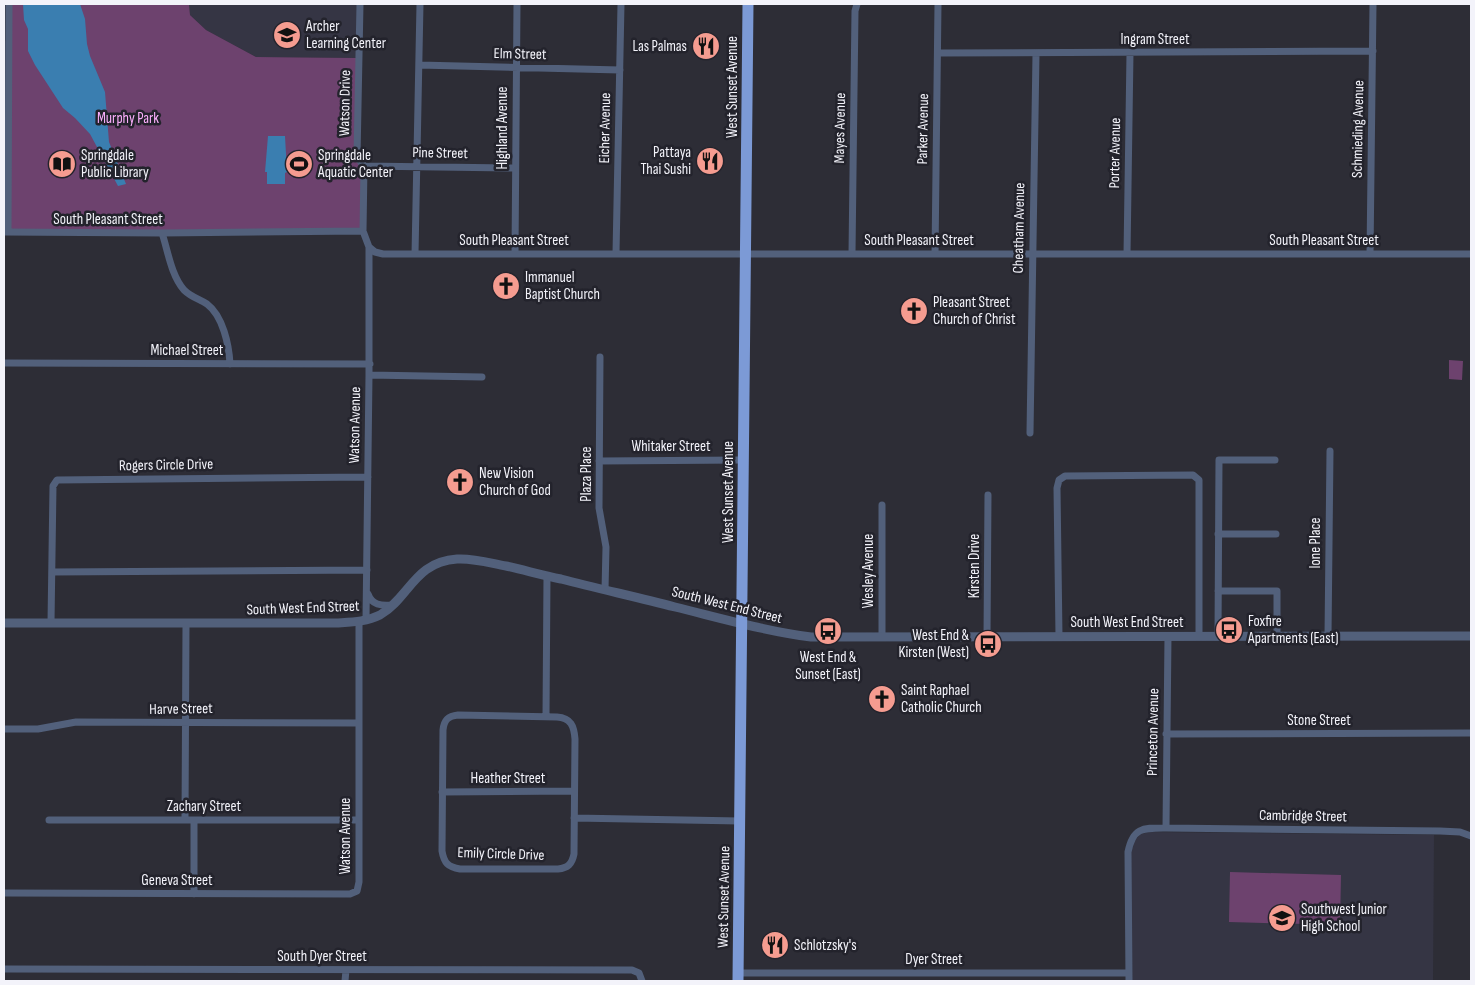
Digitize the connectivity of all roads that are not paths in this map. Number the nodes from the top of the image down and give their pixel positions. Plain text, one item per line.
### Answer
1 (9, 4) edge
2 (360, 4) edge
3 (420, 4) edge
4 (517, 4) edge
5 (621, 4) edge
6 (748, 4) edge
7 (857, 4) edge
8 (938, 4) edge
9 (1373, 4) edge
10 (6, 41) edge
11 (1373, 51) junction
12 (938, 53) junction
13 (1130, 53) junction
14 (1036, 54) junction
15 (419, 65) junction
16 (516, 67) junction
17 (620, 70) junction
18 (364, 166) junction
19 (418, 166) junction
20 (516, 168) junction
21 (363, 231) junction
22 (6, 232) edge
23 (162, 233) junction
24 (369, 247) junction
25 (515, 253) junction
26 (616, 253) junction
27 (745, 253) junction
28 (852, 253) junction
29 (415, 254) junction
30 (934, 254) junction
31 (1033, 254) junction
32 (1127, 254) junction
33 (1370, 254) junction
34 (1471, 254) edge
35 (600, 357) dead end
36 (4, 363) edge
37 (230, 364) junction
38 (370, 364) junction
39 (370, 375) junction
40 (482, 377) dead end
41 (1030, 433) dead end
42 (1330, 451) dead end
43 (599, 460) junction
44 (743, 460) junction
45 (1275, 460) dead end
46 (368, 477) junction
47 (988, 495) dead end
48 (882, 505) dead end
49 (1218, 534) junction
50 (1276, 534) dead end
51 (367, 570) junction
52 (52, 572) junction
53 (547, 576) junction
54 (605, 590) junction
55 (366, 591) junction
56 (1218, 591) junction
57 (392, 606) junction
58 (363, 621) junction
59 (4, 622) edge
60 (51, 623) junction
61 (186, 624) junction
62 (742, 624) junction
63 (1059, 636) junction
64 (1168, 636) junction
65 (1199, 636) junction
66 (1218, 636) junction
67 (1277, 636) junction
68 (1328, 636) junction
69 (1471, 636) edge
70 (987, 637) junction
71 (882, 638) junction
72 (546, 716) junction
73 (186, 723) junction
74 (359, 723) junction
75 (4, 730) edge
76 (1471, 733) edge
77 (1166, 734) junction
78 (574, 791) junction
79 (442, 792) junction
80 (574, 818) junction
81 (49, 820) dead end
82 (185, 820) junction
83 (194, 820) junction
84 (358, 820) junction
85 (740, 820) junction
86 (1166, 828) junction
87 (1471, 836) edge
88 (4, 894) edge
89 (194, 894) junction
90 (350, 894) joint
91 (4, 969) edge
92 (346, 970) junction
93 (1129, 972) junction
94 (738, 977) edge
95 (345, 981) edge
96 (642, 981) edge
97 (1129, 981) edge

1 - 10 street
2 - 18 street, Watson Drive
3 - 15 street
4 - 16 street, Highland Avenue
5 - 17 street, Eicher Avenue
6 - 27 highway, West Sunset Avenue
7 - 28 street, Mayes Avenue
8 - 12 street, Parker Avenue
9 - 11 street, Schmieding Avenue
10 - 22 street
11 - 13 street, Ingram Street
11 - 33 street, Schmieding Avenue
12 - 14 street, Ingram Street
12 - 30 street, Parker Avenue
13 - 14 street, Ingram Street
13 - 32 street, Porter Avenue
14 - 31 street, Cheatham Avenue
15 - 16 street, Elm Street
15 - 19 street
16 - 17 street, Elm Street
16 - 20 street, Highland Avenue
17 - 26 street, Eicher Avenue
18 - 19 street, Pine Street
18 - 21 street, Watson Drive
19 - 20 street, Pine Street
19 - 29 street
20 - 25 street, Highland Avenue
21 - 23 street, South Pleasant Street
21 - 24 street, Watson Avenue
22 - 23 street, South Pleasant Street
23 - 37 street
24 - 29 street, South Pleasant Street
24 - 38 street, Watson Avenue
25 - 26 street, South Pleasant Street
25 - 29 street, South Pleasant Street
26 - 27 street, South Pleasant Street
27 - 28 street, South Pleasant Street
27 - 44 highway, West Sunset Avenue
28 - 30 street, South Pleasant Street
30 - 31 street, South Pleasant Street
31 - 32 street, South Pleasant Street
31 - 41 street, Cheatham Avenue
32 - 33 street, South Pleasant Street
33 - 34 street, South Pleasant Street
35 - 43 street, Plaza Place
36 - 37 street, Michael Street
37 - 38 street, Michael Street
38 - 39 street, Watson Avenue
39 - 40 street
39 - 46 street, Watson Avenue
42 - 68 street, Ione Place
43 - 44 street, Whitaker Street
43 - 54 street, Plaza Place
44 - 62 highway, West Sunset Avenue
45 - 49 street
46 - 51 street, Watson Avenue
46 - 52 street, Rogers Circle Drive
47 - 70 street, Kirsten Drive
48 - 71 street, Wesley Avenue
49 - 50 street
49 - 56 street
51 - 52 street
51 - 55 street, Watson Avenue
52 - 60 street, Rogers Circle Drive
53 - 54 street, South West End Street
53 - 57 street, South West End Street
53 - 72 street
54 - 62 street, South West End Street
55 - 57 street
55 - 58 street, Watson Avenue
56 - 66 street
56 - 67 street
57 - 58 street, South West End Street
58 - 61 street, South West End Street
58 - 74 street, Watson Avenue
59 - 60 street, South West End Street
60 - 61 street, South West End Street
61 - 73 street
62 - 71 street, South West End Street
62 - 85 highway, West Sunset Avenue
63 - 64 street, South West End Street
63 - 65 street
63 - 70 street, South West End Street
64 - 65 street, South West End Street
64 - 77 street, Princeton Avenue
65 - 66 street, South West End Street
66 - 67 street, South West End Street
67 - 68 street, South West End Street
68 - 69 street, South West End Street
70 - 71 street, South West End Street
72 - 78 street, Emily Circle Drive
72 - 79 street, Emily Circle Drive
73 - 74 street, Harve Street
73 - 75 street, Harve Street
73 - 82 street
74 - 84 street, Watson Avenue
76 - 77 street, Stone Street
77 - 86 street, Princeton Avenue
78 - 79 street, Heather Street
78 - 80 street, Emily Circle Drive
79 - 80 street, Emily Circle Drive
80 - 85 street
81 - 82 street, Zachary Street
82 - 83 street, Zachary Street
83 - 84 street, Zachary Street
83 - 89 street
84 - 90 street, Watson Avenue
85 - 94 highway, West Sunset Avenue
86 - 87 street, Cambridge Street
86 - 93 street, Cambridge Street
88 - 89 street, Geneva Street
89 - 90 street, Geneva Street
91 - 92 street, South Dyer Street
92 - 95 street
92 - 96 street, South Dyer Street
93 - 94 street, Dyer Street
93 - 97 street

